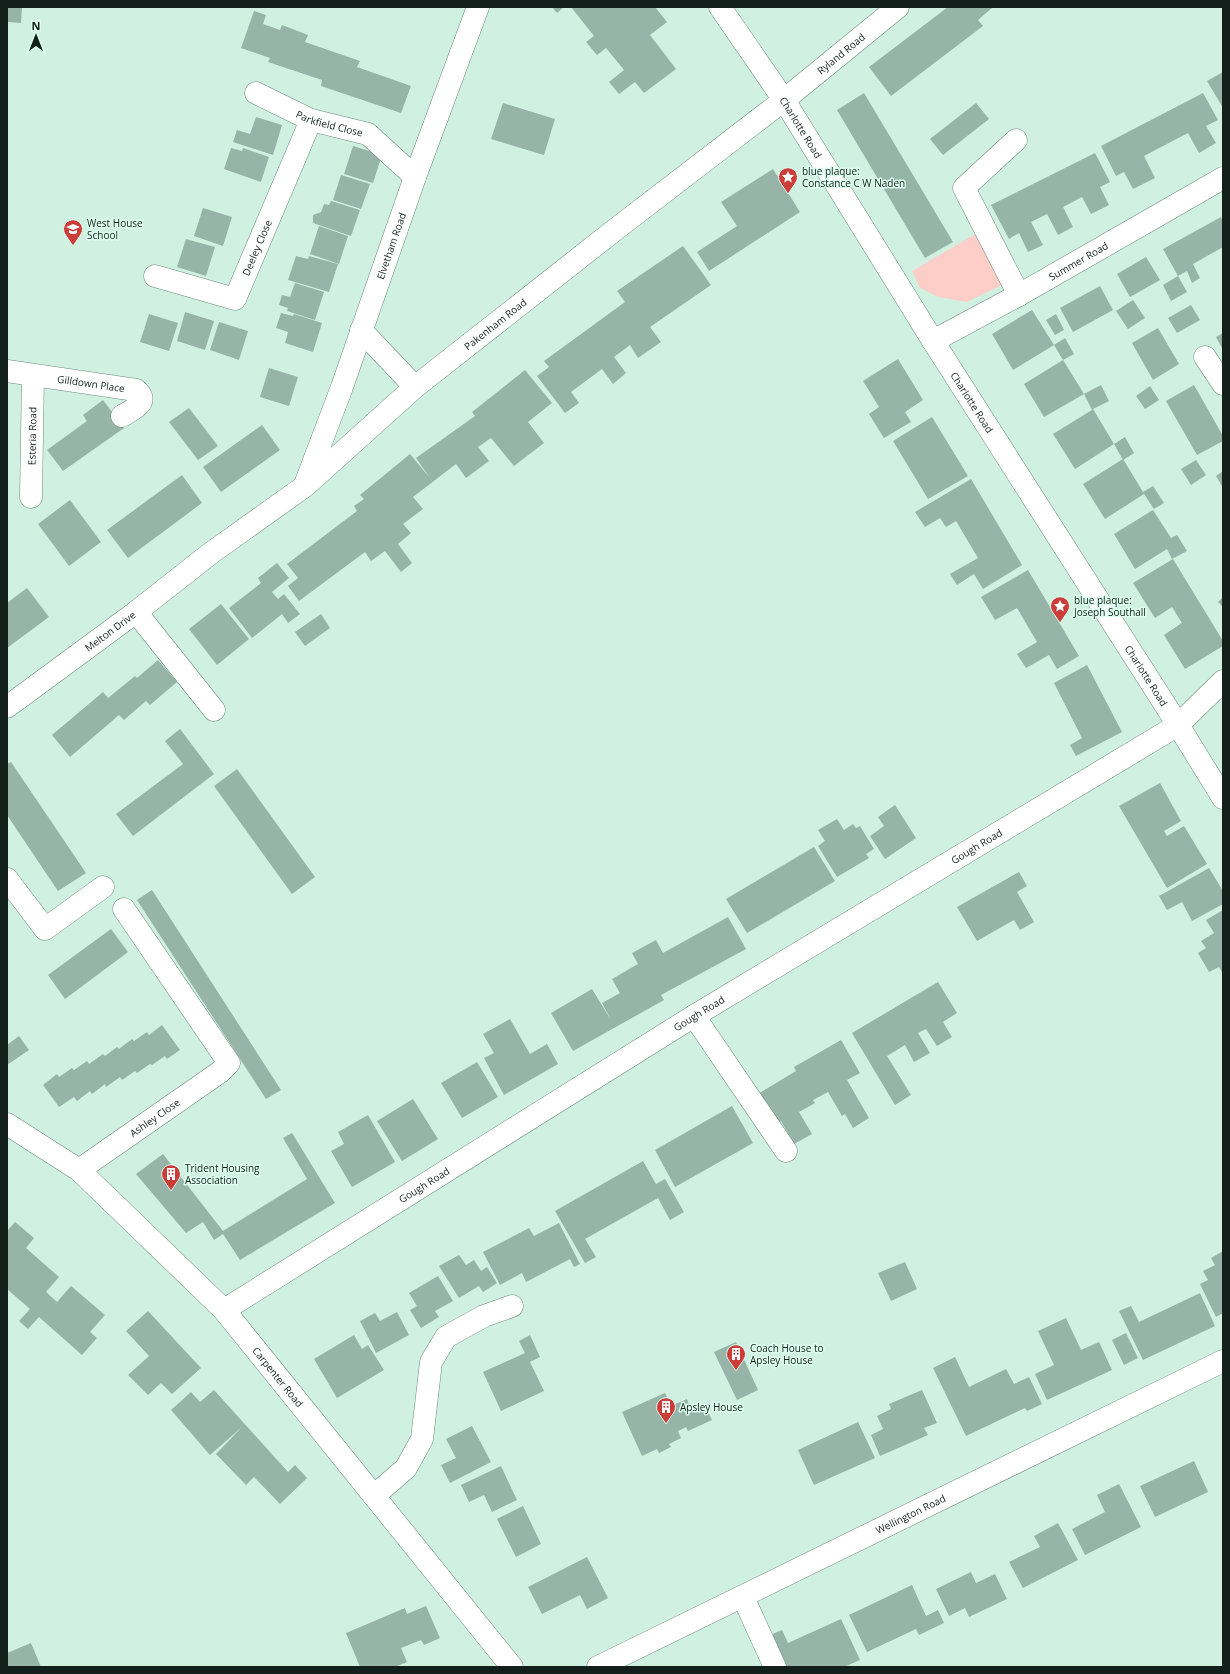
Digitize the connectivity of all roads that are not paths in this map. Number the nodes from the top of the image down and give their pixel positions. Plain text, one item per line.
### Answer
1 (478, 7) edge
2 (720, 7) edge
3 (898, 7) edge
4 (256, 93) dead end
5 (784, 100) junction
6 (311, 120) junction
7 (1016, 140) dead end
8 (415, 177) junction
9 (1223, 178) edge
10 (154, 276) dead end
11 (1019, 295) junction
12 (361, 330) junction
13 (933, 341) junction
14 (1205, 357) dead end
15 (7, 371) edge
16 (33, 375) junction
17 (1223, 384) edge
18 (415, 387) junction
19 (122, 416) dead end
20 (304, 486) junction
21 (31, 497) dead end
22 (211, 553) joint
23 (136, 612) junction
24 (1223, 681) edge
25 (7, 707) edge
26 (214, 710) dead end
27 (1178, 725) junction
28 (1223, 798) edge
29 (7, 879) edge
30 (103, 886) dead end
31 (124, 909) dead end
32 (694, 1016) junction
33 (7, 1124) edge
34 (786, 1151) dead end
35 (79, 1170) junction
36 (512, 1306) dead end
37 (224, 1310) junction
38 (1223, 1361) edge
39 (374, 1496) junction
40 (743, 1597) junction
41 (512, 1667) edge
42 (598, 1667) edge
43 (775, 1667) edge

1 - 8 street, Elvetham Road
2 - 5 street, Charlotte Road
3 - 5 street, Ryland Road
4 - 6 street, Parkfield Close
5 - 13 street, Charlotte Road
5 - 18 street, Pakenham Road
6 - 8 street, Parkfield Close
6 - 10 street, Deeley Close
7 - 11 street
8 - 12 street, Elvetham Road
9 - 11 street, Summer Road
11 - 13 street, Summer Road
12 - 18 street
12 - 20 street, Elvetham Road
13 - 27 street, Charlotte Road
14 - 17 street
15 - 16 street, Gilldown Place
16 - 19 street, Gilldown Place
16 - 21 street, Esteria Road
18 - 20 street, Pakenham Road
20 - 22 street, Pakenham Road
22 - 23 street, Melton Drive
23 - 25 street, Melton Drive
23 - 26 street
24 - 27 street, Gough Road
27 - 28 street, Charlotte Road
27 - 32 street, Gough Road
29 - 30 street
31 - 35 street, Ashley Close
32 - 34 street
32 - 37 street, Gough Road
33 - 35 street, Carpenter Road
35 - 37 street, Carpenter Road
36 - 39 street
37 - 39 street, Carpenter Road
38 - 40 street, Wellington Road
39 - 41 street, Carpenter Road
40 - 42 street, Wellington Road
40 - 43 street

